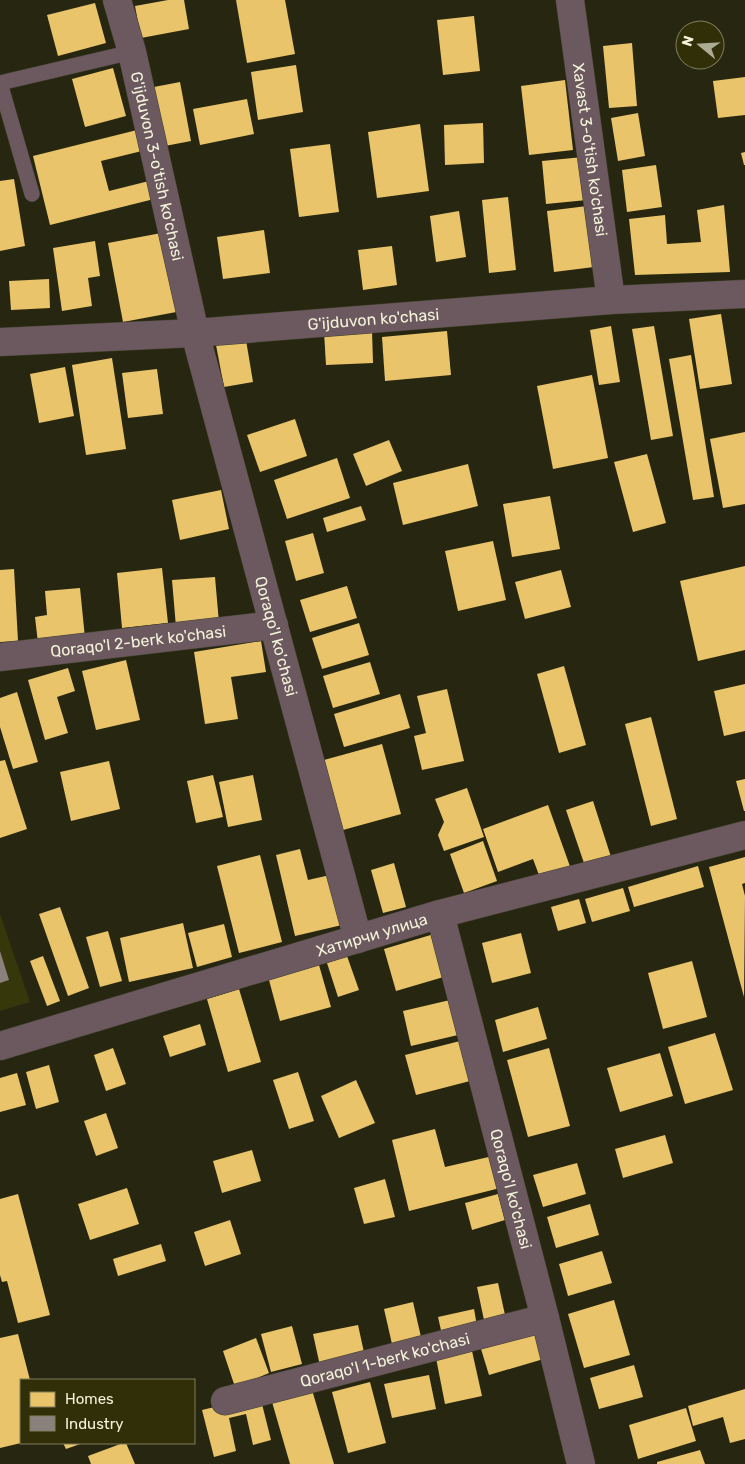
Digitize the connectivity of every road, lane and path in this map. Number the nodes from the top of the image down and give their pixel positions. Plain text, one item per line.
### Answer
1 (117, 0) edge
2 (570, 0) edge
3 (132, 52) junction
4 (32, 194) dead end
5 (745, 294) edge
6 (611, 300) junction
7 (195, 333) junction
8 (0, 342) edge
9 (274, 625) junction
10 (0, 657) edge
11 (745, 835) edge
12 (440, 914) junction
13 (358, 939) junction
14 (0, 1046) edge
15 (544, 1318) junction
16 (225, 1401) dead end
17 (581, 1464) edge

1 - 3 street, G'ijduvon 3-o'tish ko'chasi
2 - 6 street, Xavast 3-o'tish ko'chasi
3 - 4 lane
3 - 7 street, G'ijduvon 3-o'tish ko'chasi
5 - 6 street, G'ijduvon ko'chasi
6 - 7 street, G'ijduvon ko'chasi
7 - 8 street, G'ijduvon ko'chasi
7 - 9 street, Qoraqo'l ko'chasi
9 - 10 street, Qoraqo'l 2-berk ko'chasi
9 - 13 street, Qoraqo'l ko'chasi
11 - 12 street, Хатирчи улица
12 - 13 street, Хатирчи улица
12 - 15 street, Qoraqo'l ko'chasi
13 - 14 street, Хатирчи улица
15 - 16 street, Qoraqo'l 1-berk ko'chasi
15 - 17 street, Qoraqo'l ko'chasi

